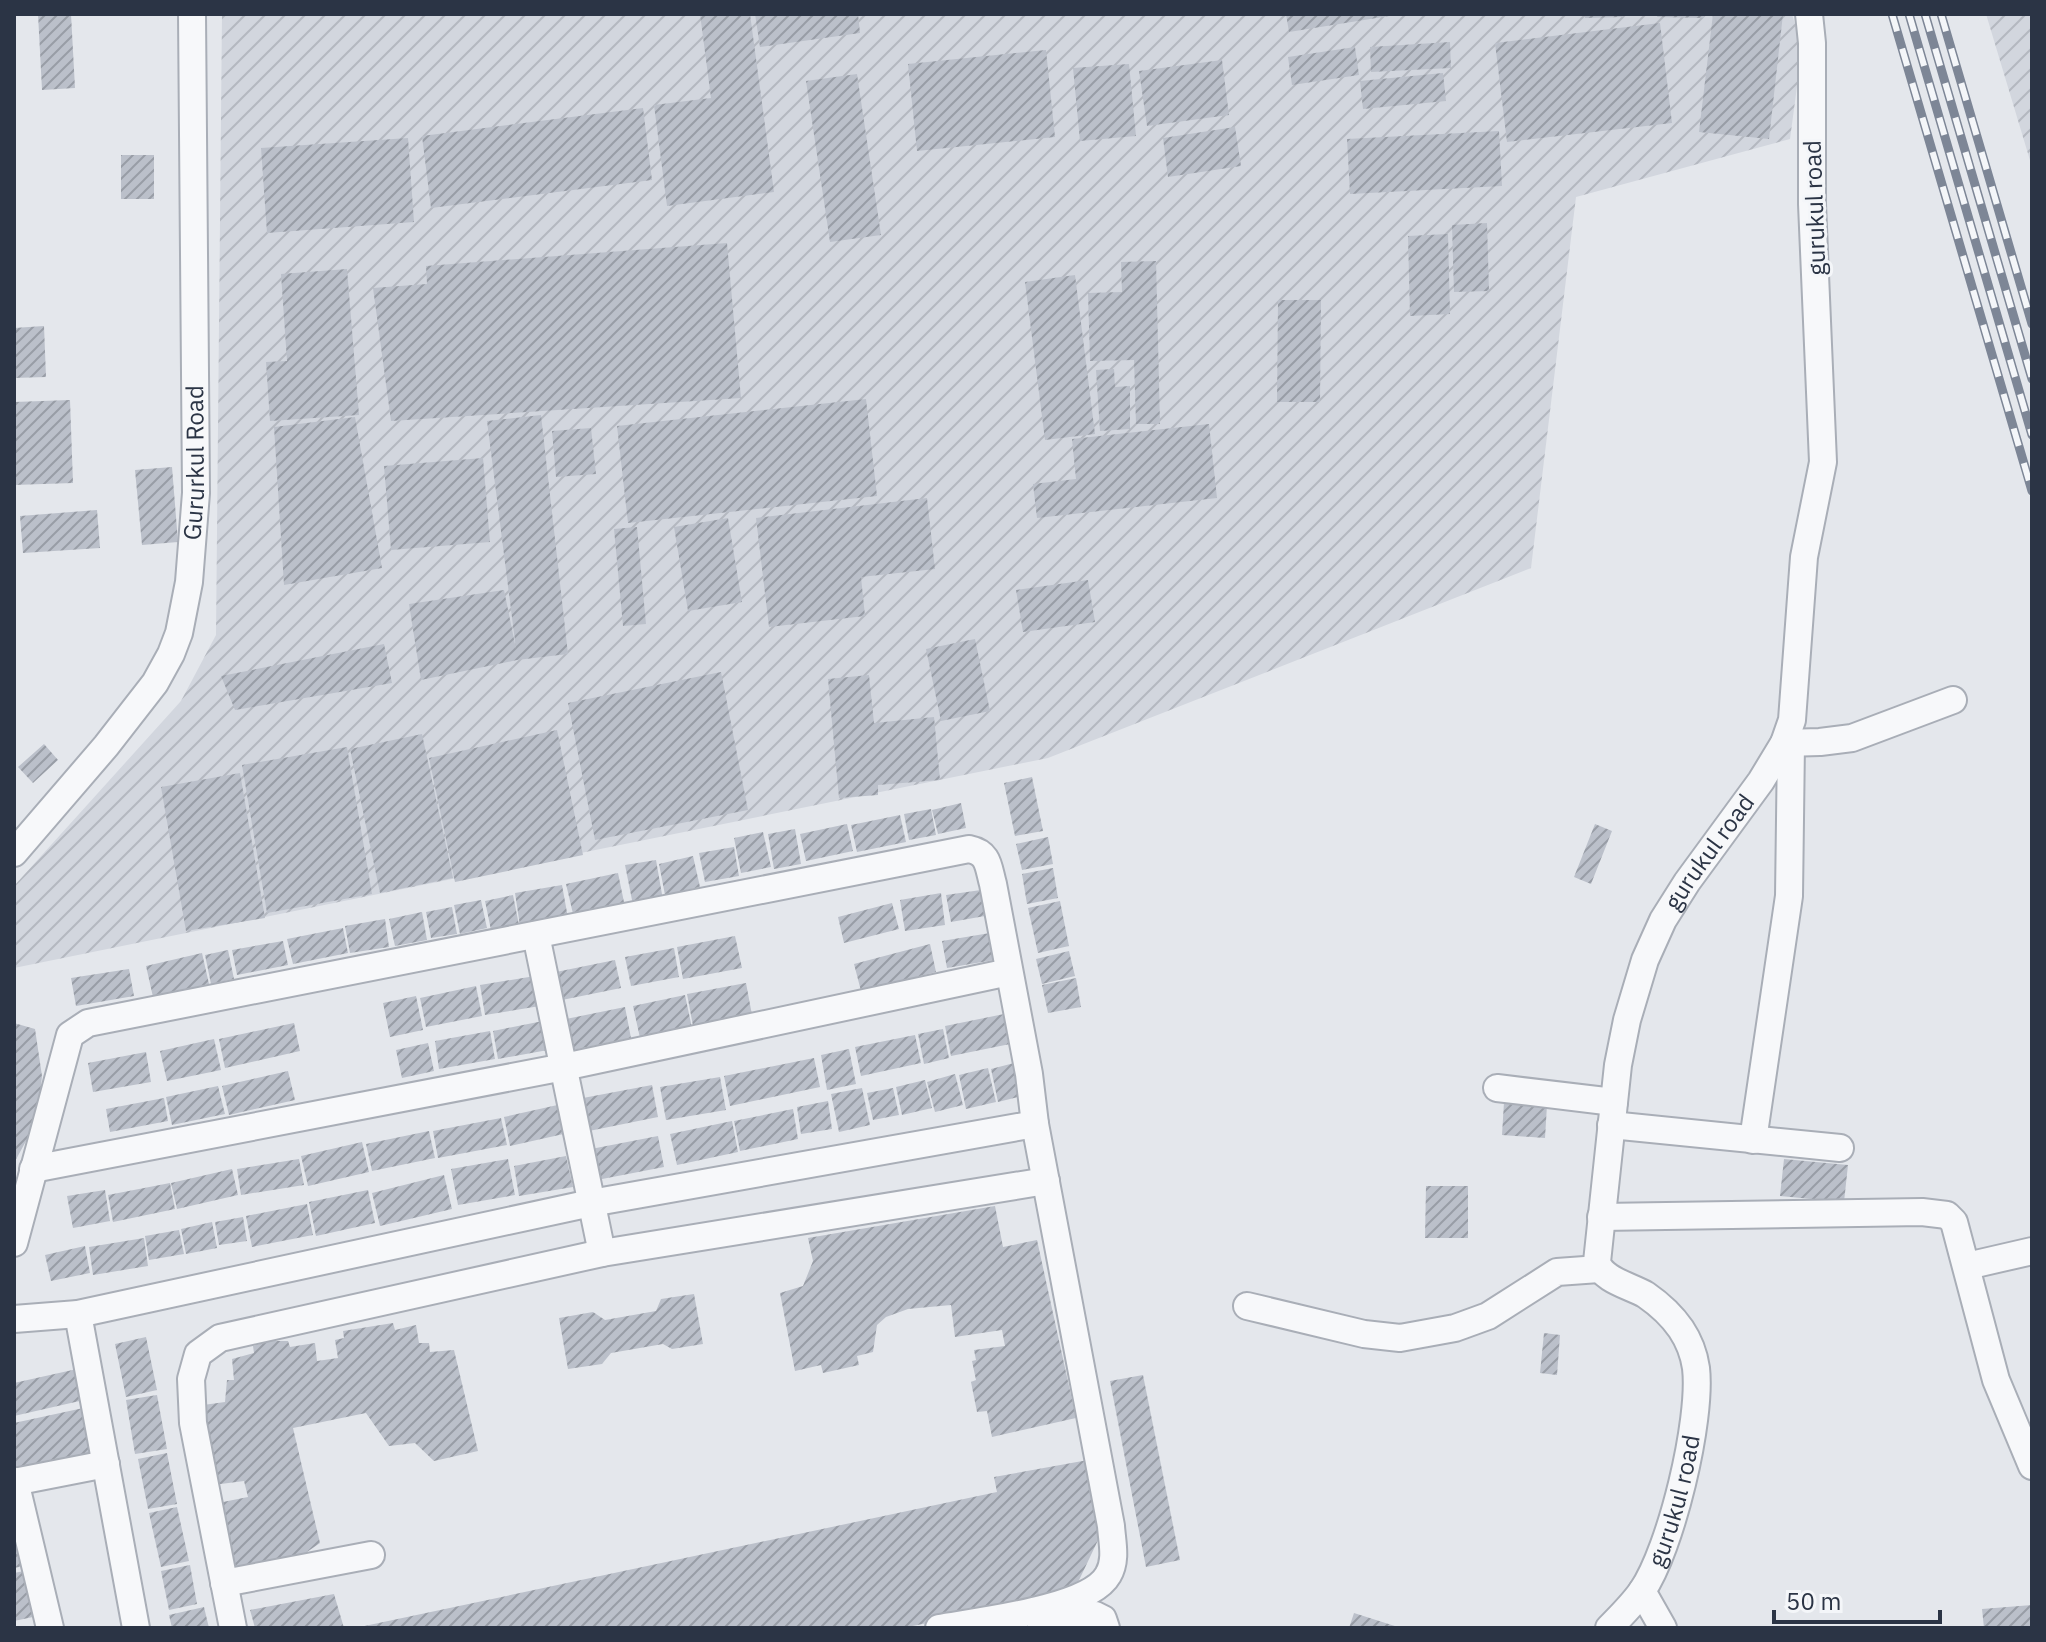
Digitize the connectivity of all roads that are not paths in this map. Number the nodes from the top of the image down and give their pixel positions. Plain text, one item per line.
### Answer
1 (192, 14) edge
2 (1809, 14) edge
3 (1953, 700) dead end
4 (1788, 743) junction
5 (14, 853) edge
6 (536, 935) junction
7 (1009, 972) junction
8 (564, 1067) junction
9 (1497, 1088) dead end
10 (1612, 1114) junction
11 (1035, 1124) junction
12 (1753, 1140) junction
13 (1840, 1148) dead end
14 (33, 1169) junction
15 (1046, 1181) junction
16 (591, 1203) junction
17 (1601, 1217) junction
18 (14, 1243) edge
19 (2032, 1251) edge
20 (602, 1253) junction
21 (1967, 1266) junction
22 (1599, 1269) junction
23 (1247, 1306) dead end
24 (78, 1314) junction
25 (14, 1319) edge
26 (106, 1464) junction
27 (2032, 1466) edge
28 (15, 1482) edge
29 (371, 1555) dead end
30 (224, 1583) junction
31 (1642, 1591) junction
32 (50, 1628) edge
33 (136, 1628) edge
34 (233, 1628) edge
35 (939, 1628) edge
36 (1030, 1628) edge
37 (1106, 1628) edge
38 (1609, 1628) edge
39 (1663, 1628) edge

1 - 5 street, Gururkul Road
2 - 4 street, gurukul road
3 - 4 street
4 - 10 street, gurukul road
4 - 12 street
6 - 7 street
6 - 8 street
6 - 14 street
7 - 8 street
7 - 11 street
8 - 14 street
8 - 16 street
9 - 10 street
10 - 12 street
10 - 17 street, gurukul road
11 - 15 street
11 - 16 street
12 - 13 street
14 - 18 street
15 - 20 street
15 - 35 street
16 - 20 street
16 - 24 street
17 - 21 street
17 - 22 street, gurukul road
19 - 21 street
20 - 30 street
21 - 27 street
22 - 23 street
22 - 31 street, gurukul road
24 - 25 street
24 - 26 street
26 - 28 street
26 - 33 street
28 - 32 street
29 - 30 street
30 - 34 street
31 - 38 street, gurukul road
31 - 39 street
36 - 37 street

